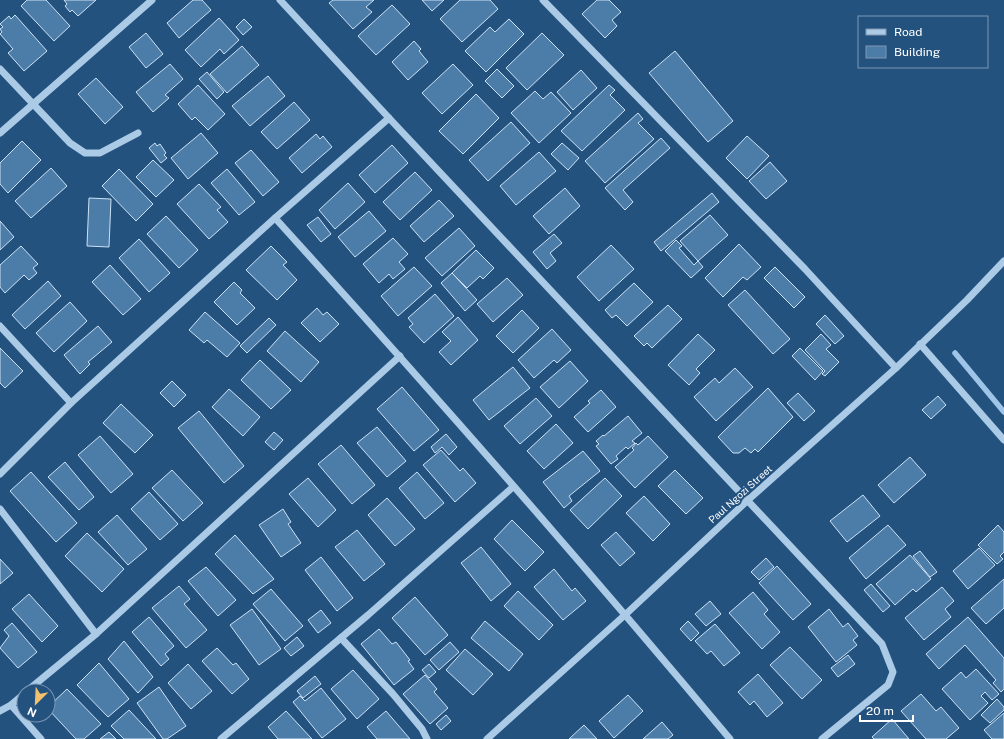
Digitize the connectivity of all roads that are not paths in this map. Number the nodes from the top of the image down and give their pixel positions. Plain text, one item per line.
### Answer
1 (152, 0) edge
2 (280, 0) edge
3 (543, 0) edge
4 (0, 70) edge
5 (33, 104) junction
6 (389, 118) junction
7 (0, 133) edge
8 (138, 133) dead end
9 (275, 218) junction
10 (1004, 261) edge
11 (0, 326) edge
12 (920, 344) junction
13 (400, 356) junction
14 (896, 368) junction
15 (71, 403) junction
16 (1004, 440) edge
17 (0, 474) edge
18 (513, 486) junction
19 (748, 500) junction
20 (0, 509) edge
21 (626, 614) junction
22 (96, 634) junction
23 (341, 638) junction
24 (37, 683) edge
25 (16, 701) edge
26 (11, 705) junction
27 (0, 711) edge
28 (41, 739) edge
29 (221, 739) edge
30 (427, 739) edge
31 (488, 739) edge
32 (730, 739) edge
33 (822, 739) edge

1 - 5 street
2 - 6 street
3 - 14 street
4 - 5 street
5 - 7 street
5 - 8 street
6 - 9 street
6 - 19 street
9 - 13 street
9 - 15 street
10 - 12 street, Paul Ngozi Street
11 - 15 street
12 - 14 street, Paul Ngozi Street
12 - 16 street
13 - 18 street
13 - 22 street
14 - 19 street, Paul Ngozi Street
15 - 17 street
18 - 21 street
18 - 23 street
19 - 21 street, Paul Ngozi Street
19 - 33 street
20 - 22 street
21 - 31 street, Paul Ngozi Street
21 - 32 street
22 - 24 street
23 - 29 street
23 - 30 street
25 - 26 street
26 - 27 street
26 - 28 street

